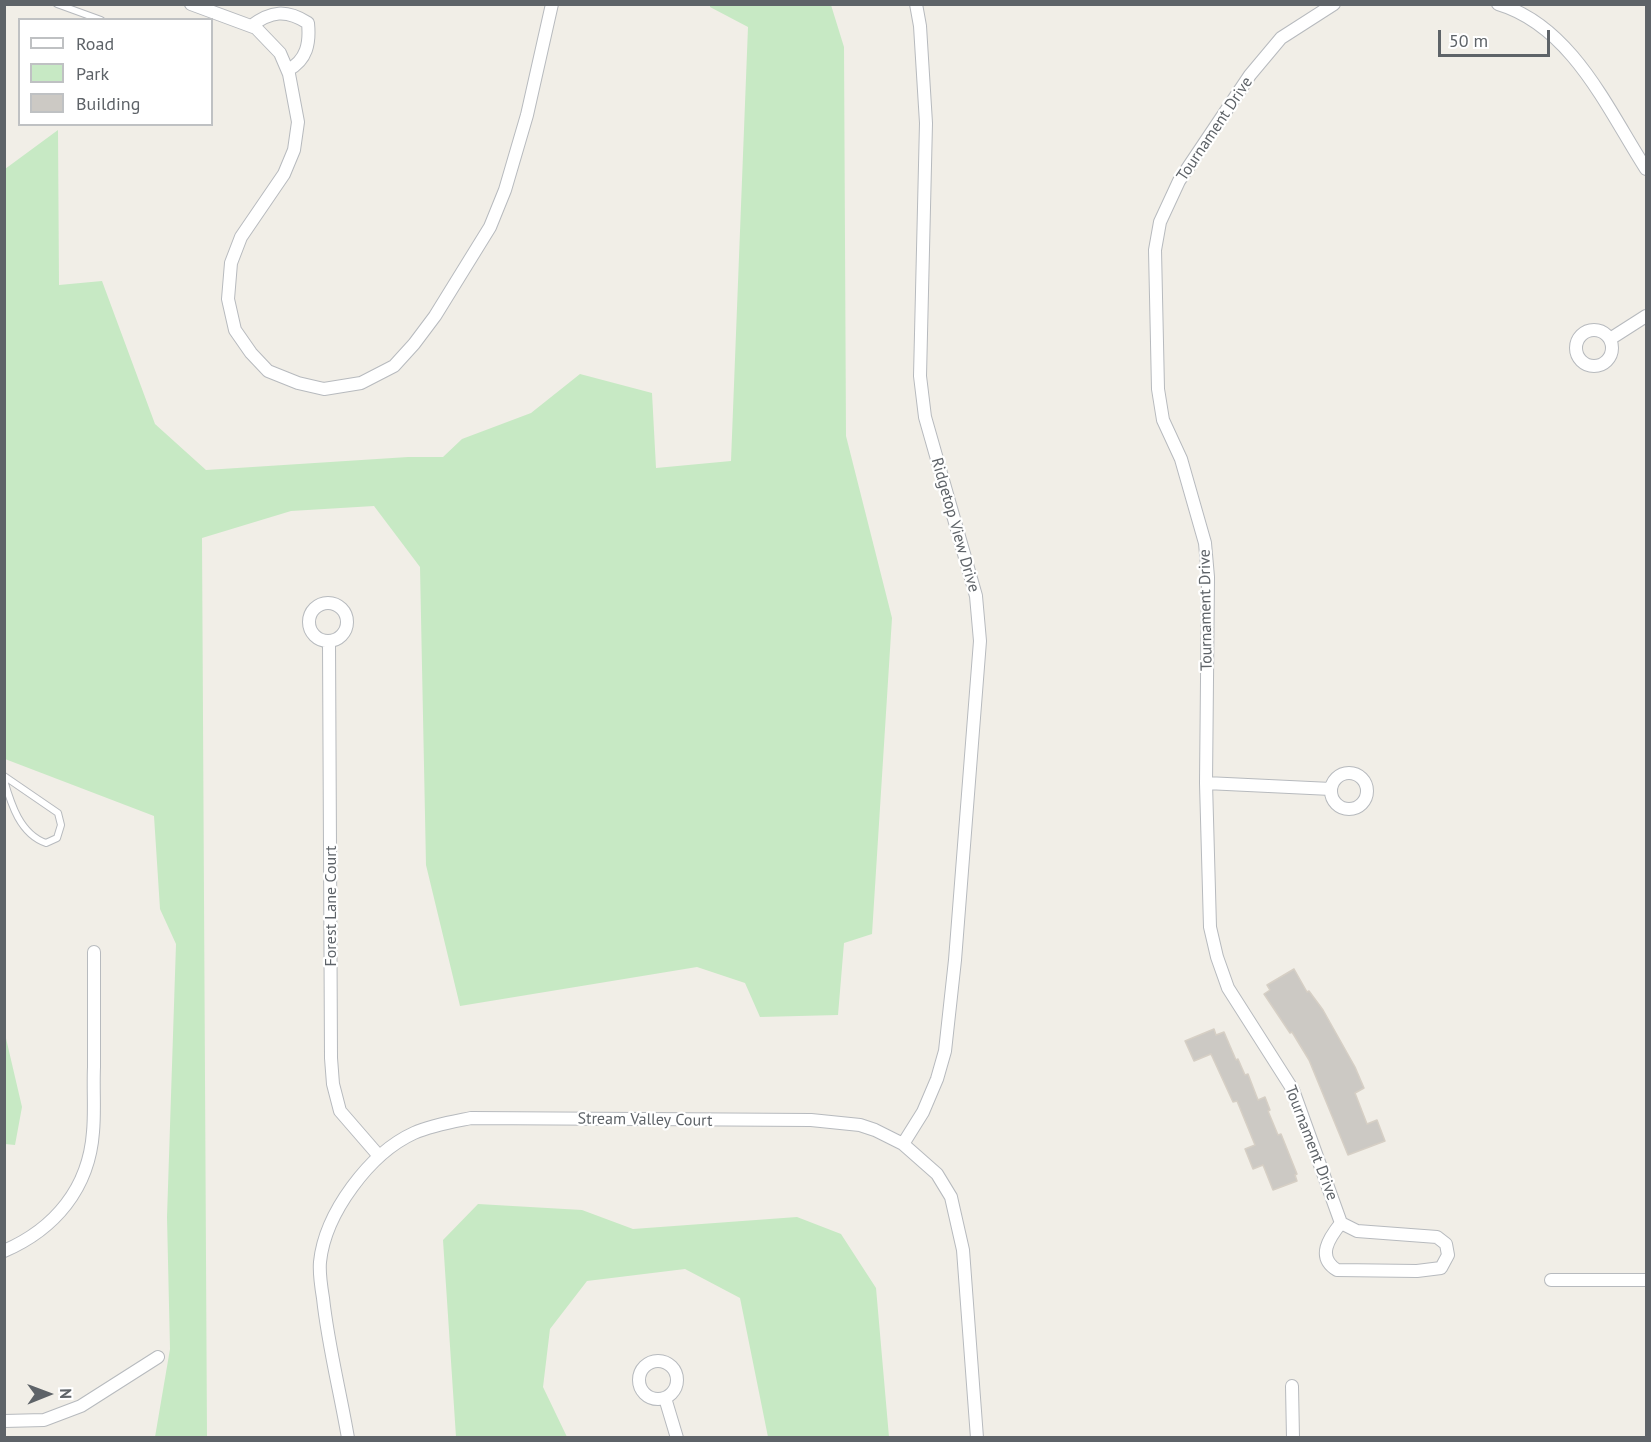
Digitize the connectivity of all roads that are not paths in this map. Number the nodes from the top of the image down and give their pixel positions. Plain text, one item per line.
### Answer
1 (57, 4) edge
2 (191, 4) edge
3 (552, 4) edge
4 (916, 4) edge
5 (1334, 4) edge
6 (1498, 4) edge
7 (96, 18) edge
8 (251, 26) junction
9 (288, 70) junction
10 (1647, 169) edge
11 (1647, 316) edge
12 (1610, 339) dead end
13 (329, 642) dead end
14 (4, 778) edge
15 (1206, 783) junction
16 (1331, 789) dead end
17 (94, 952) dead end
18 (903, 1144) junction
19 (378, 1156) junction
20 (1341, 1223) junction
21 (4, 1251) edge
22 (1551, 1280) dead end
23 (1647, 1280) edge
24 (158, 1357) dead end
25 (1292, 1386) dead end
26 (665, 1398) dead end
27 (4, 1421) edge
28 (348, 1437) edge
29 (676, 1437) edge
30 (977, 1437) edge
31 (1293, 1437) edge

1 - 7 lane
2 - 8 street
3 - 9 street
4 - 18 street, Ridgetop View Drive
5 - 15 street, Tournament Drive
6 - 10 street
8 - 9 street
8 - 9 street
11 - 12 street
13 - 19 street, Forest Lane Court
14 - 14 lane
15 - 16 street
15 - 20 street, Tournament Drive
17 - 21 street
18 - 19 street, Stream Valley Court
18 - 30 street, Stream Valley Court
19 - 28 street, Stream Valley Court
20 - 20 street
22 - 23 street
24 - 27 street
25 - 31 street
26 - 29 street

